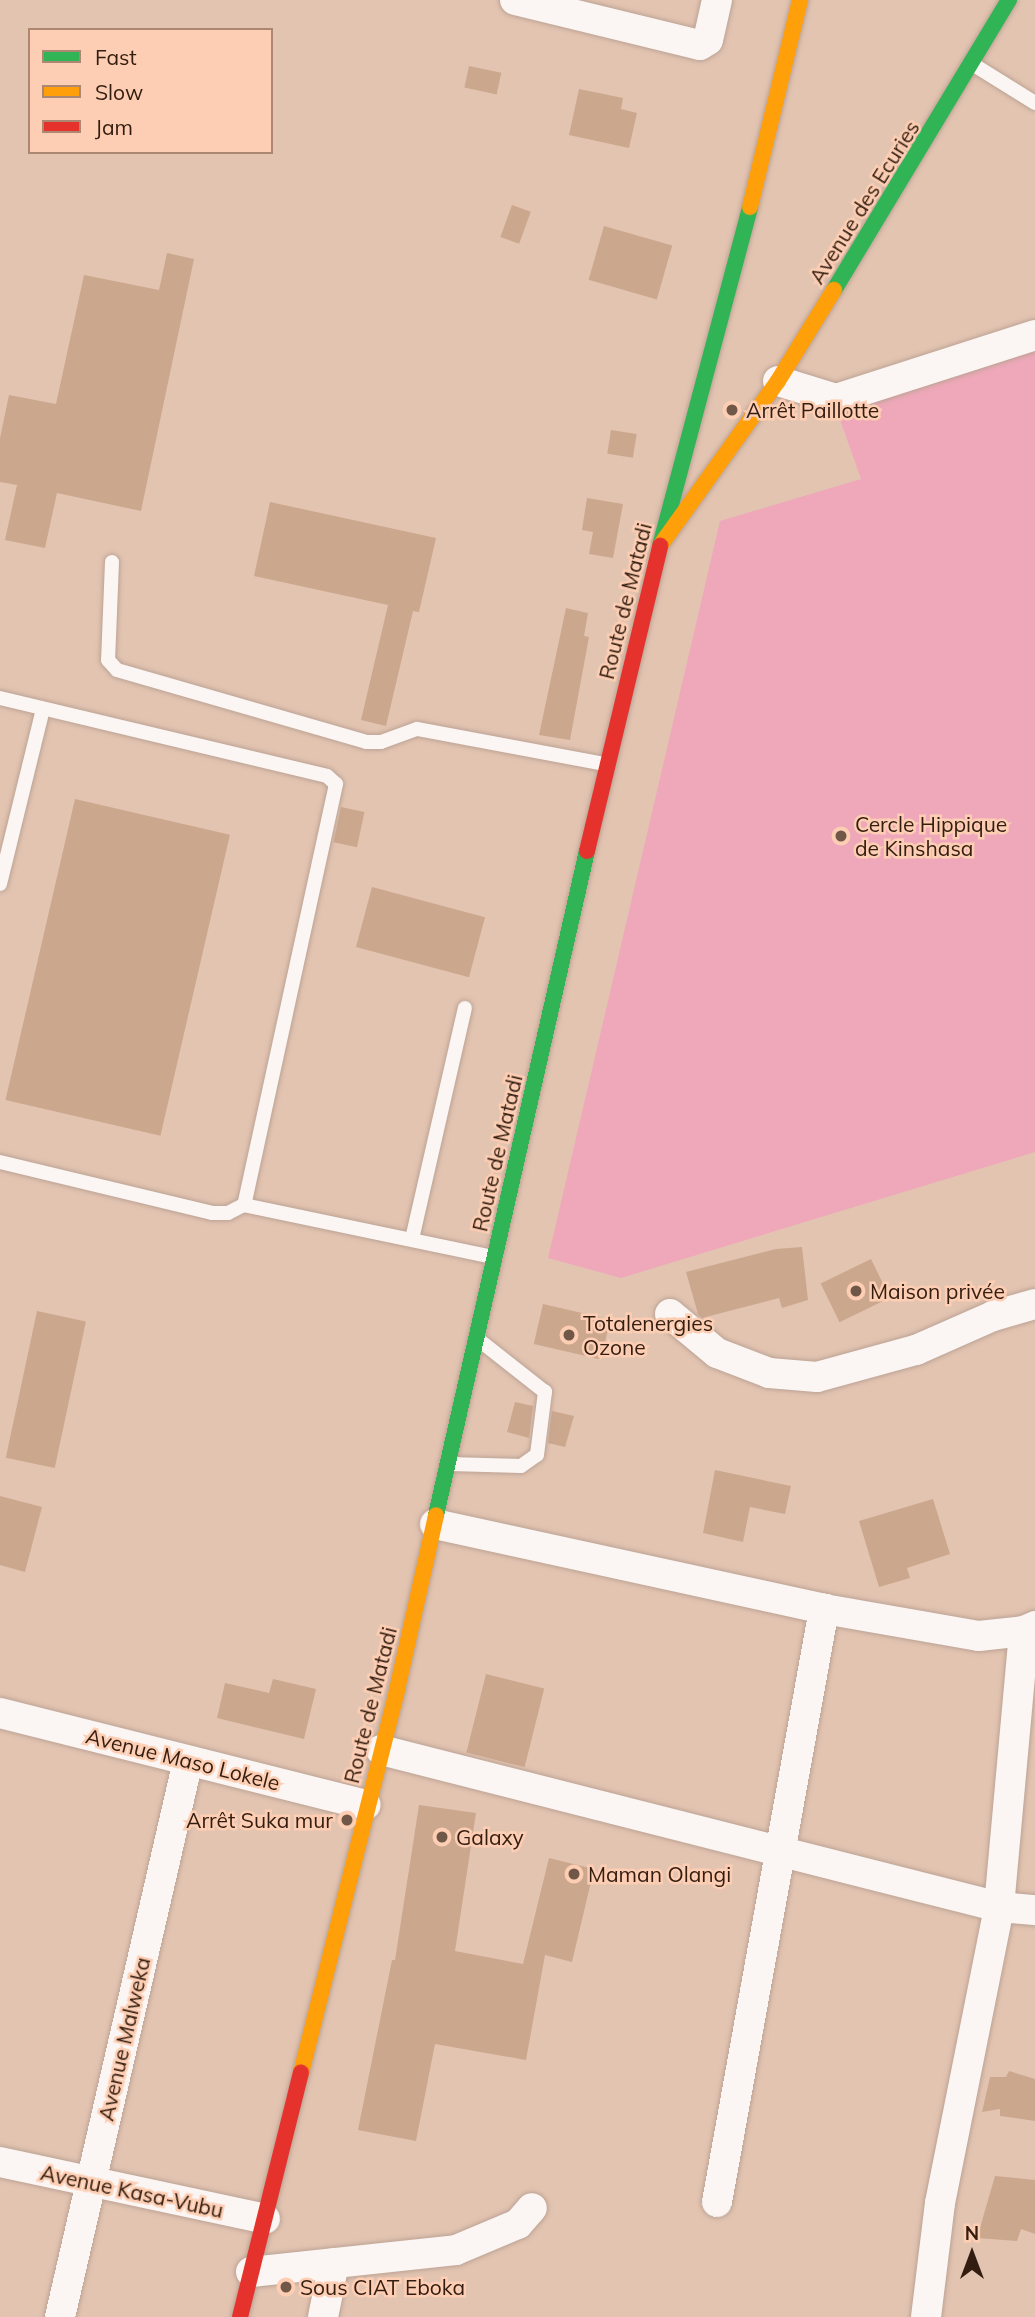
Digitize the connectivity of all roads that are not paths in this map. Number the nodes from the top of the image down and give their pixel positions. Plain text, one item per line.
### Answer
1 (515, 0) edge
2 (718, 0) edge
3 (800, 0) edge
4 (1009, 0) edge
5 (973, 64) junction
6 (1035, 103) edge
7 (1035, 335) edge
8 (778, 381) junction
9 (660, 547) junction
10 (112, 562) dead end
11 (0, 698) edge
12 (43, 709) junction
13 (606, 765) junction
14 (0, 884) edge
15 (465, 1008) dead end
16 (0, 1162) edge
17 (244, 1205) junction
18 (412, 1239) junction
19 (496, 1257) junction
20 (1035, 1304) edge
21 (670, 1314) dead end
22 (478, 1339) junction
23 (448, 1464) junction
24 (435, 1524) junction
25 (824, 1609) junction
26 (1029, 1629) edge
27 (0, 1713) edge
28 (381, 1750) junction
29 (188, 1761) junction
30 (366, 1805) junction
31 (780, 1852) junction
32 (999, 1907) junction
33 (1035, 1910) edge
34 (0, 2162) edge
35 (91, 2183) junction
36 (717, 2202) dead end
37 (532, 2208) dead end
38 (265, 2219) junction
39 (334, 2263) junction
40 (251, 2272) junction
41 (60, 2317) edge
42 (240, 2317) edge
43 (323, 2317) edge
44 (926, 2317) edge

1 - 2 street
3 - 9 main road, Route de Matadi
4 - 5 main road, Avenue des Ecuries
5 - 6 lane
5 - 8 main road, Avenue des Ecuries
7 - 8 street
8 - 9 main road, Avenue des Ecuries
9 - 13 main road, Route de Matadi
10 - 13 lane
11 - 12 lane
12 - 14 lane
12 - 17 lane
13 - 19 main road, Route de Matadi
15 - 18 lane
16 - 17 lane
17 - 18 lane
18 - 19 lane
19 - 22 main road, Route de Matadi
20 - 21 street
22 - 23 main road, Route de Matadi
22 - 23 lane
23 - 24 main road, Route de Matadi
24 - 25 street
24 - 28 main road, Route de Matadi
25 - 26 street
25 - 31 street
26 - 32 street
27 - 29 street, Avenue Maso Lokele
28 - 30 main road, Route de Matadi
28 - 31 street
29 - 30 street, Avenue Maso Lokele
29 - 35 street, Avenue Malweka
30 - 38 main road, Route de Matadi
31 - 32 street
31 - 36 street
32 - 33 street
32 - 44 street
34 - 35 street, Avenue Kasa-Vubu
35 - 38 street, Avenue Kasa-Vubu
35 - 41 street, Avenue Malweka
37 - 39 street
38 - 40 main road, Route de Matadi
39 - 40 street
39 - 43 street
40 - 42 main road, Route de Matadi

